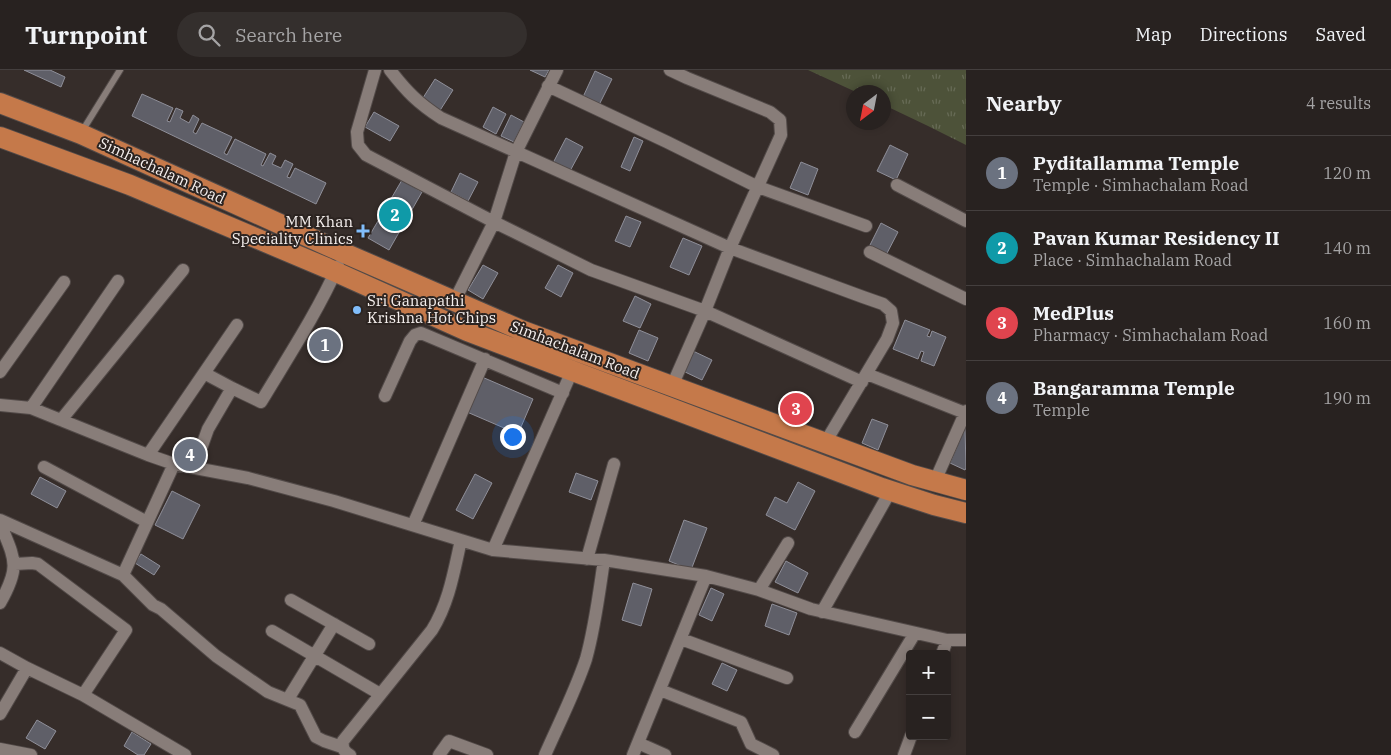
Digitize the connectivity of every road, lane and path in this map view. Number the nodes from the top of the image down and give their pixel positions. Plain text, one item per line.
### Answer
1 (120, 70) edge
2 (375, 70) edge
3 (390, 70) edge
4 (557, 70) edge
5 (670, 70) edge
6 (548, 86) junction
7 (0, 103) edge
8 (81, 134) junction
9 (0, 137) edge
10 (516, 152) junction
11 (67, 162) junction
12 (897, 185) dead end
13 (758, 187) junction
14 (966, 221) edge
15 (494, 222) junction
16 (866, 226) dead end
17 (730, 248) junction
18 (870, 252) dead end
19 (344, 253) junction
20 (183, 270) dead end
21 (335, 272) junction
22 (118, 281) dead end
23 (64, 282) dead end
24 (966, 299) edge
25 (454, 302) junction
26 (705, 311) junction
27 (237, 325) dead end
28 (580, 352) junction
29 (485, 359) junction
30 (572, 371) junction
31 (0, 372) edge
32 (204, 373) junction
33 (864, 378) junction
34 (672, 386) junction
35 (232, 388) junction
36 (563, 392) junction
37 (385, 396) dead end
38 (0, 404) edge
39 (31, 408) junction
40 (966, 412) edge
41 (61, 420) junction
42 (825, 443) junction
43 (148, 455) junction
44 (174, 464) junction
45 (614, 464) dead end
46 (44, 467) dead end
47 (194, 468) junction
48 (935, 481) junction
49 (891, 490) junction
50 (966, 490) edge
51 (966, 513) edge
52 (0, 521) edge
53 (147, 522) junction
54 (413, 526) junction
55 (461, 540) junction
56 (788, 543) dead end
57 (493, 550) junction
58 (587, 559) junction
59 (604, 560) junction
60 (15, 564) junction
61 (123, 575) junction
62 (706, 576) junction
63 (758, 590) junction
64 (291, 600) dead end
65 (0, 603) edge
66 (822, 612) junction
67 (334, 624) junction
68 (272, 631) dead end
69 (915, 633) junction
70 (681, 638) junction
71 (947, 640) junction
72 (966, 640) edge
73 (369, 644) dead end
74 (943, 650) edge
75 (0, 653) edge
76 (314, 656) junction
77 (27, 668) junction
78 (787, 678) dead end
79 (660, 690) junction
80 (380, 694) junction
81 (83, 695) junction
82 (288, 699) junction
83 (0, 714) edge
84 (855, 732) dead end
85 (910, 740) edge
86 (0, 748) edge
87 (635, 749) edge
88 (346, 751) edge
89 (759, 752) edge
90 (31, 755) edge
91 (185, 755) edge
92 (439, 755) edge
93 (487, 755) edge
94 (544, 755) edge
95 (665, 755) edge
96 (773, 755) edge
97 (904, 755) edge

1 - 8 lane
2 - 15 street
3 - 10 street
4 - 6 street
5 - 13 street
6 - 10 street
6 - 13 street
7 - 8 main road, Simhachalam Road
8 - 11 main road
8 - 19 main road, Simhachalam Road
9 - 11 main road
10 - 15 street
10 - 17 street
11 - 21 main road
12 - 14 street
13 - 16 street
13 - 17 street
15 - 25 street
15 - 26 street
17 - 26 street
17 - 33 street
18 - 24 street
19 - 21 street
19 - 25 main road, Simhachalam Road
20 - 41 street
21 - 30 main road
21 - 35 street
22 - 39 street
23 - 31 street
25 - 28 main road, Simhachalam Road
26 - 33 street
26 - 34 street
27 - 32 street
28 - 30 main road
28 - 34 main road, Simhachalam Road
29 - 36 street
29 - 37 street
29 - 54 street
30 - 36 street
30 - 49 main road
32 - 35 street
32 - 43 street
33 - 40 street
33 - 42 street
34 - 42 main road, Simhachalam Road
35 - 47 street
36 - 57 street
38 - 39 street
39 - 41 street
40 - 48 street
41 - 43 street
42 - 48 main road, Simhachalam Road
43 - 44 street
44 - 47 street
44 - 53 street
45 - 58 street
46 - 53 street
47 - 54 street
48 - 50 main road, Simhachalam Road
49 - 51 main road
49 - 66 street
52 - 60 street
52 - 61 street
53 - 61 street
54 - 55 street
55 - 57 street
55 - 80 street
56 - 63 street
57 - 58 street
58 - 59 street
59 - 62 street
59 - 94 street
60 - 65 street
60 - 81 street
61 - 82 street
62 - 63 street
62 - 70 street
63 - 66 street
64 - 67 street
66 - 69 street
67 - 73 street
67 - 76 street
68 - 76 street
69 - 71 street
69 - 84 street
70 - 78 street
70 - 79 street
71 - 72 street
71 - 74 street
75 - 77 street
76 - 80 street
76 - 82 street
77 - 81 street
77 - 83 street
79 - 87 street
79 - 89 street
80 - 88 street
81 - 91 street
82 - 88 street
85 - 97 street
86 - 90 street
87 - 95 street
89 - 96 street
92 - 93 street

